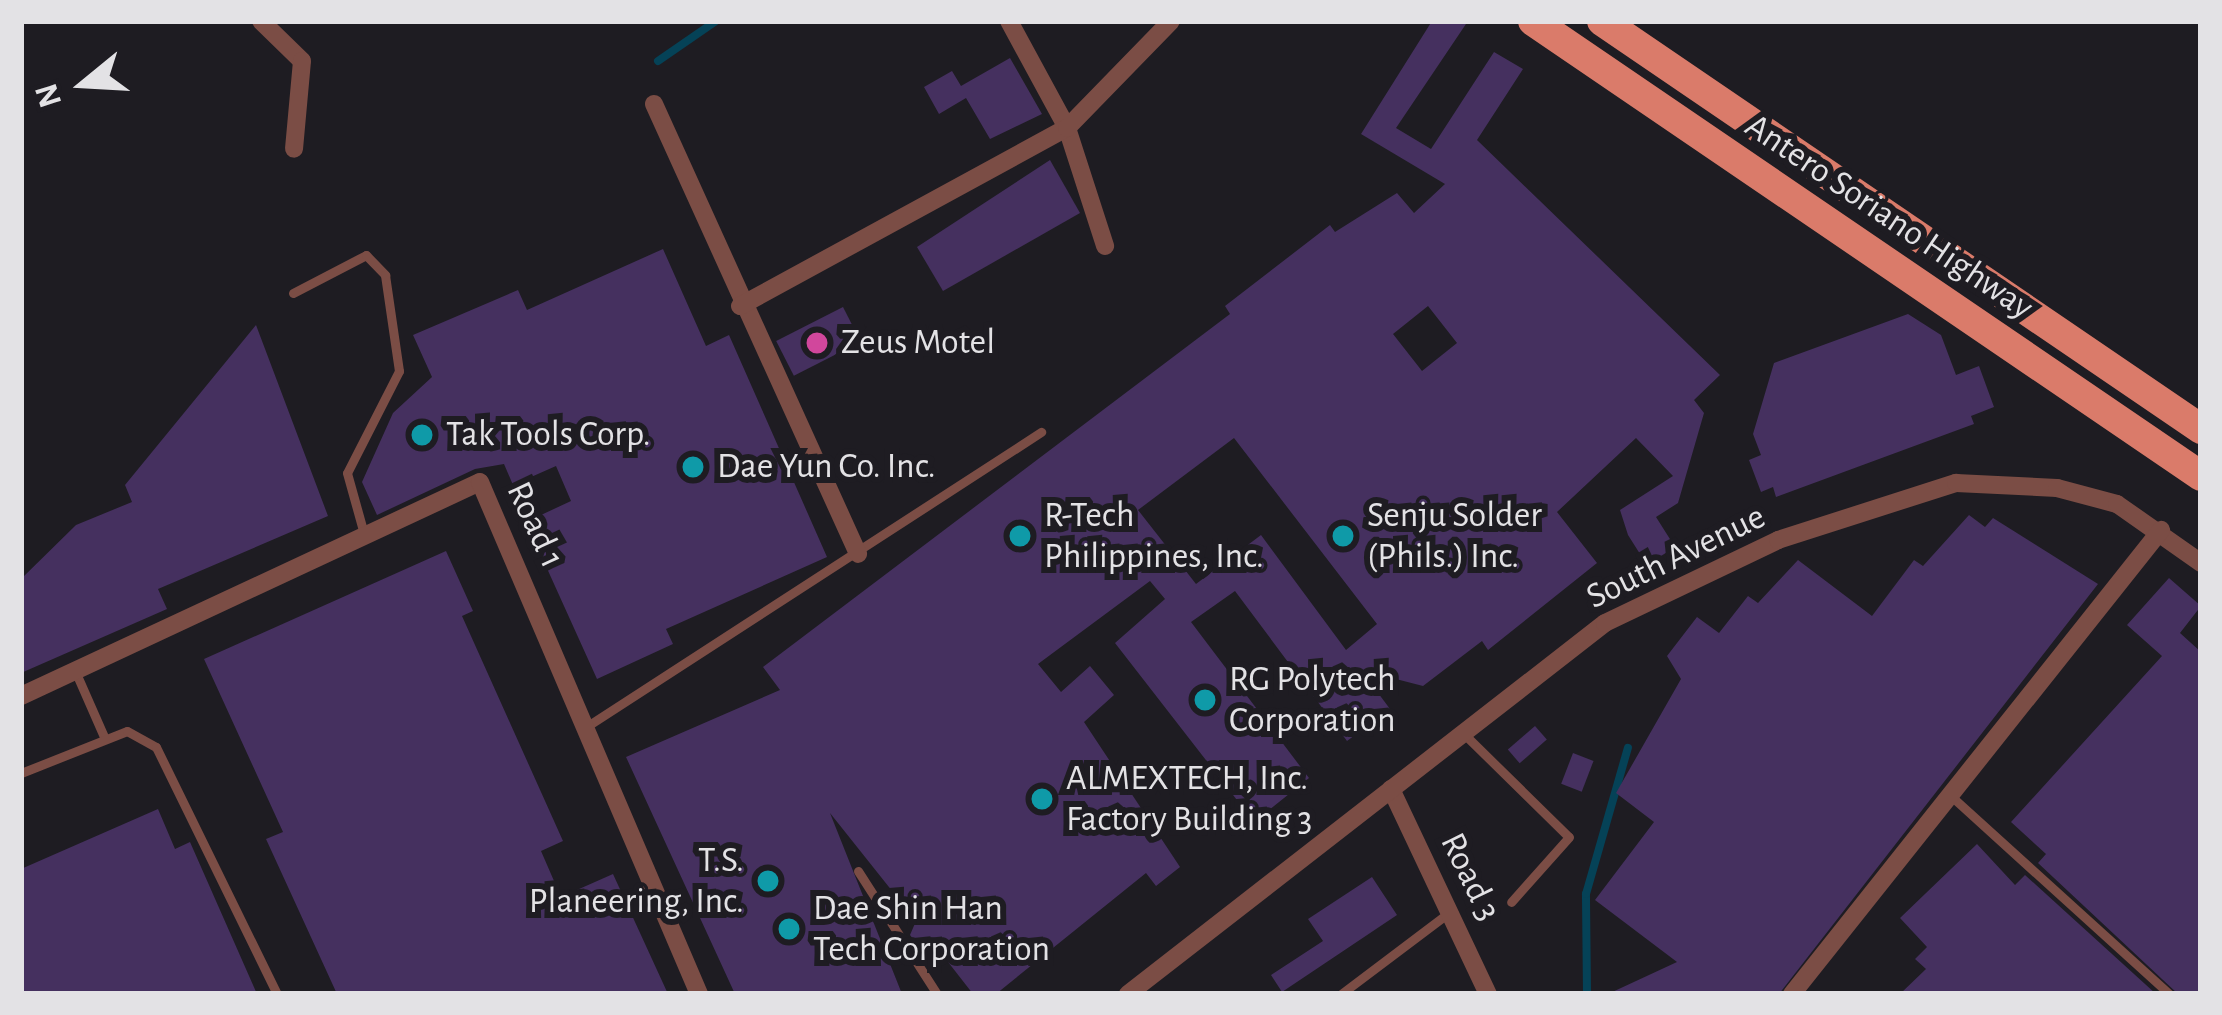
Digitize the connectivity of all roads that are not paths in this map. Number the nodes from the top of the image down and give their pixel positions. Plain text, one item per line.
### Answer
1 (261, 21) edge
2 (1010, 21) edge
3 (1171, 21) edge
4 (1533, 21) edge
5 (1602, 21) edge
6 (654, 104) dead end
7 (1066, 128) junction
8 (294, 149) dead end
9 (1105, 246) dead end
10 (293, 292) dead end
11 (740, 306) junction
12 (2201, 429) edge
13 (1041, 432) dead end
14 (2201, 476) edge
15 (2161, 530) junction
16 (365, 536) junction
17 (858, 554) junction
18 (2201, 563) edge
19 (76, 670) junction
20 (21, 696) edge
21 (589, 725) junction
22 (1463, 733) junction
23 (105, 740) junction
24 (21, 773) edge
25 (1391, 789) junction
26 (1950, 795) junction
27 (858, 871) dead end
28 (1511, 902) dead end
29 (1451, 910) junction
30 (277, 994) edge
31 (700, 994) edge
32 (937, 994) edge
33 (1128, 994) edge
34 (1341, 994) edge
35 (1489, 994) edge
36 (1792, 994) edge
37 (2169, 994) edge

1 - 8 street
2 - 7 street
3 - 7 street
4 - 14 main road, Antero Soriano Highway
5 - 12 main road, Antero Soriano Highway
6 - 11 street
7 - 9 street
7 - 11 street
10 - 16 lane
11 - 17 street
13 - 17 lane
15 - 18 street, South Avenue
15 - 22 street, South Avenue
15 - 26 street
16 - 19 street, Road 1
16 - 21 street, Road 1
17 - 21 lane
19 - 20 street, Road 1
19 - 23 lane
21 - 31 street, Road 1
22 - 25 street, South Avenue
22 - 28 lane
23 - 24 lane
23 - 30 lane
25 - 29 street, Road 3
25 - 33 street, South Avenue
26 - 36 street
26 - 37 lane
27 - 32 lane
29 - 34 lane
29 - 35 street, Road 3

